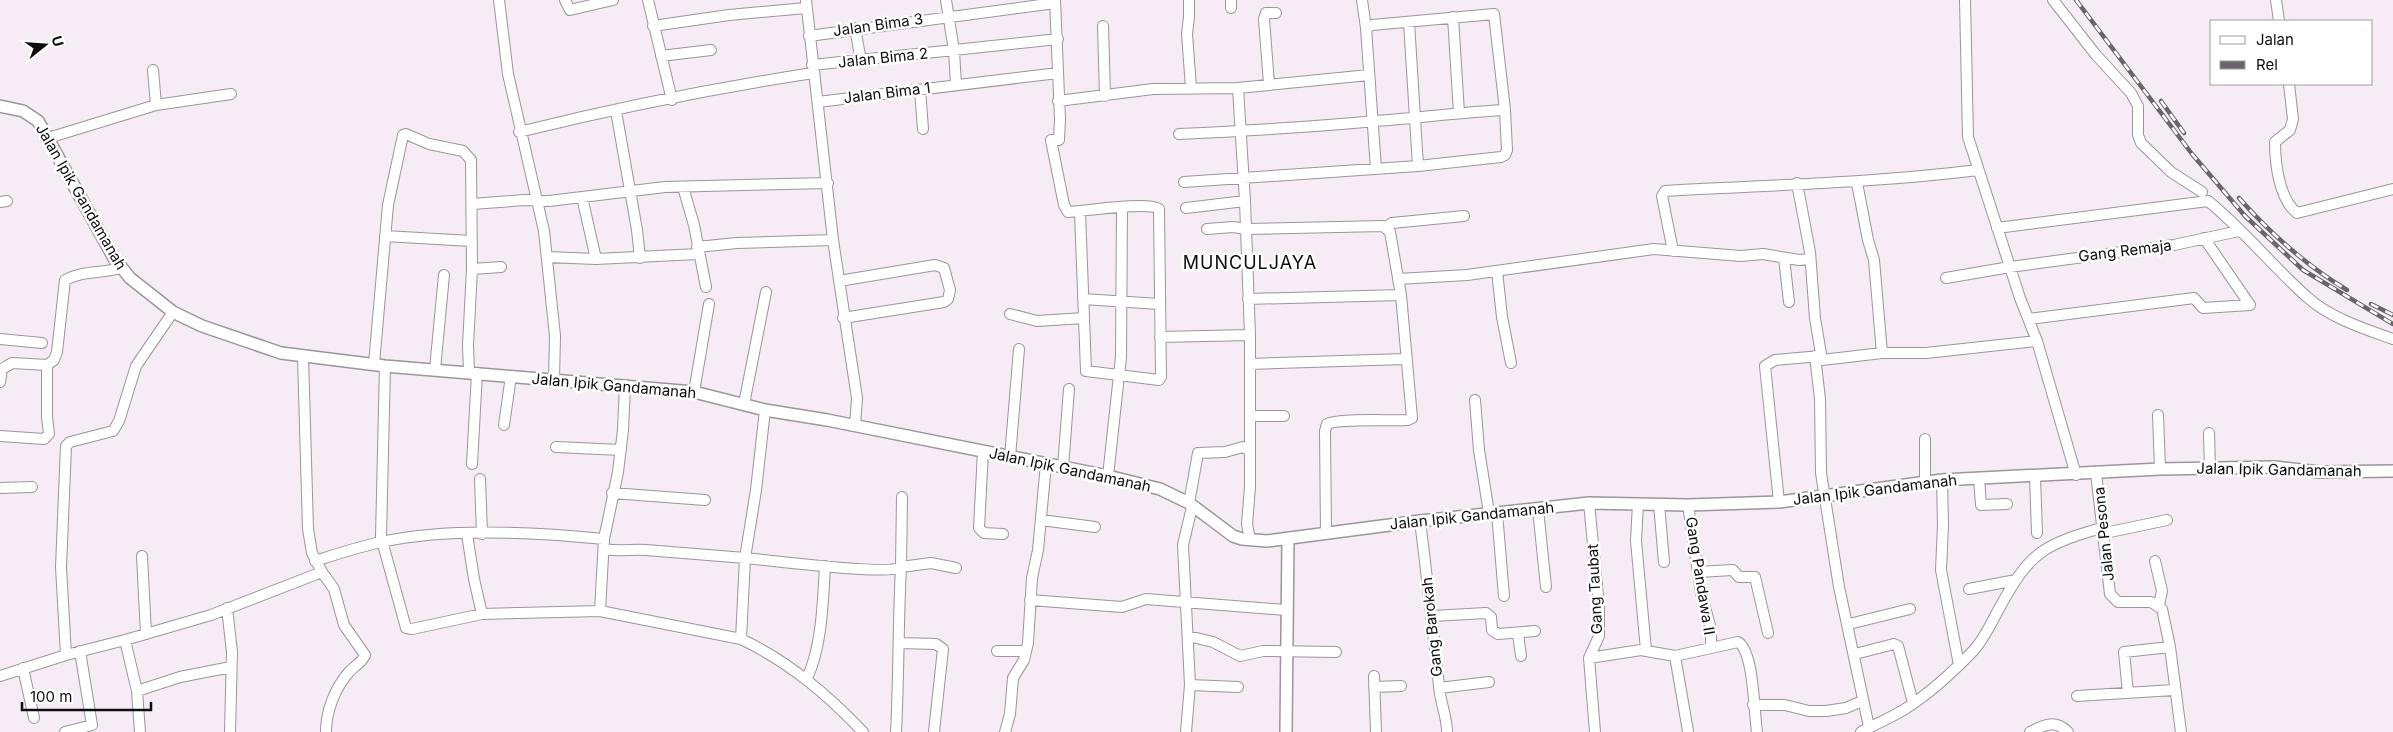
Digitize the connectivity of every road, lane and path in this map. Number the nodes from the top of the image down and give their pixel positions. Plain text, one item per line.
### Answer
1 (499, 0) edge
2 (565, 0) edge
3 (614, 0) edge
4 (648, 0) edge
5 (946, 0) edge
6 (1189, 0) edge
7 (1362, 0) edge
8 (2053, 0) edge
9 (2276, 0) edge
10 (1055, 1) edge
11 (1964, 1) edge
12 (806, 4) edge
13 (1276, 12) dead end
14 (948, 16) junction
15 (1452, 18) junction
16 (2279, 20) edge
17 (1409, 22) junction
18 (653, 26) junction
19 (1103, 26) dead end
20 (855, 28) junction
21 (1366, 28) junction
22 (809, 36) junction
23 (1058, 38) junction
24 (710, 50) dead end
25 (954, 51) junction
26 (660, 56) junction
27 (861, 61) junction
28 (813, 69) junction
29 (153, 70) dead end
30 (1058, 73) junction
31 (1370, 75) junction
32 (956, 84) junction
33 (1269, 84) junction
34 (2289, 85) edge
35 (1191, 88) junction
36 (1238, 88) junction
37 (920, 90) junction
38 (231, 94) dead end
39 (1105, 96) junction
40 (672, 100) junction
41 (1058, 101) junction
42 (818, 102) junction
43 (156, 104) junction
44 (0, 106) edge
45 (1505, 110) junction
46 (616, 111) junction
47 (1459, 113) junction
48 (1415, 118) junction
49 (1374, 122) junction
50 (923, 130) dead end
51 (1240, 131) junction
52 (519, 132) junction
53 (1179, 134) dead end
54 (48, 138) junction
55 (1418, 166) junction
56 (1376, 168) junction
57 (1978, 170) junction
58 (1244, 178) junction
59 (1184, 182) dead end
60 (828, 183) junction
61 (1797, 183) junction
62 (1857, 183) junction
63 (683, 187) junction
64 (2393, 189) edge
65 (629, 190) junction
66 (2202, 192) dead end
67 (582, 197) junction
68 (536, 200) junction
69 (1245, 201) junction
70 (472, 204) junction
71 (1122, 207) junction
72 (1186, 208) dead end
73 (1080, 212) junction
74 (1464, 216) dead end
75 (1386, 227) junction
76 (1246, 228) junction
77 (1997, 228) junction
78 (1207, 229) dead end
79 (2239, 231) junction
80 (385, 236) junction
81 (2204, 238) junction
82 (833, 240) junction
83 (471, 241) junction
84 (698, 251) junction
85 (1673, 251) junction
86 (547, 256) junction
87 (640, 258) junction
88 (1784, 258) junction
89 (1810, 258) junction
90 (596, 259) junction
91 (501, 267) dead end
92 (2010, 267) junction
93 (121, 268) junction
94 (472, 268) junction
95 (1497, 271) junction
96 (444, 275) dead end
97 (1946, 278) dead end
98 (1398, 279) junction
99 (839, 281) junction
100 (706, 287) dead end
101 (766, 292) dead end
102 (1401, 295) junction
103 (1083, 299) junction
104 (1248, 299) junction
105 (1123, 301) junction
106 (1789, 302) dead end
107 (708, 304) dead end
108 (1159, 304) junction
109 (173, 312) junction
110 (1010, 314) dead end
111 (843, 318) junction
112 (1084, 318) junction
113 (2029, 319) junction
114 (1250, 335) junction
115 (1160, 337) junction
116 (0, 339) edge
117 (2393, 339) edge
118 (2037, 341) junction
119 (42, 343) dead end
120 (1019, 349) dead end
121 (1882, 353) junction
122 (1817, 356) junction
123 (303, 357) junction
124 (1405, 359) junction
125 (1511, 363) dead end
126 (1250, 364) junction
127 (47, 365) junction
128 (380, 365) junction
129 (435, 369) junction
130 (473, 373) junction
131 (1119, 374) junction
132 (511, 376) junction
133 (554, 380) junction
134 (0, 382) edge
135 (625, 385) junction
136 (1069, 389) dead end
137 (694, 392) junction
138 (1475, 400) dead end
139 (744, 404) junction
140 (764, 410) junction
141 (2158, 415) dead end
142 (1251, 416) junction
143 (1284, 416) dead end
144 (504, 425) dead end
145 (854, 426) junction
146 (2209, 433) dead end
147 (0, 436) edge
148 (1925, 439) dead end
149 (556, 447) dead end
150 (620, 450) junction
151 (983, 451) junction
152 (1250, 451) junction
153 (1010, 456) junction
154 (472, 464) dead end
155 (1046, 464) junction
156 (1063, 467) junction
157 (2210, 468) junction
158 (2160, 469) junction
159 (2393, 471) edge
160 (2096, 472) junction
161 (2076, 474) junction
162 (1108, 476) junction
163 (2035, 476) junction
164 (1979, 478) junction
165 (480, 479) dead end
166 (1942, 480) junction
167 (1925, 482) junction
168 (32, 487) dead end
169 (0, 488) edge
170 (612, 493) junction
171 (1825, 495) junction
172 (902, 497) dead end
173 (705, 500) dead end
174 (1779, 502) junction
175 (1589, 503) junction
176 (1638, 504) junction
177 (1659, 504) junction
178 (2007, 504) dead end
179 (1190, 505) junction
180 (1688, 505) junction
181 (1538, 509) junction
182 (1493, 513) junction
183 (1041, 520) junction
184 (1420, 520) junction
185 (2167, 520) dead end
186 (1095, 527) dead end
187 (2104, 530) junction
188 (1326, 533) junction
189 (2037, 533) dead end
190 (467, 534) junction
191 (482, 534) junction
192 (1003, 534) dead end
193 (1288, 538) junction
194 (604, 539) junction
195 (1250, 540) junction
196 (382, 542) junction
197 (604, 550) junction
198 (142, 556) dead end
199 (745, 558) junction
200 (2155, 560) dead end
201 (315, 561) junction
202 (1664, 562) dead end
203 (825, 566) junction
204 (901, 567) junction
205 (956, 568) dead end
206 (322, 572) junction
207 (1698, 572) junction
208 (2016, 580) junction
209 (1546, 587) dead end
210 (1969, 589) dead end
211 (1504, 596) dead end
212 (1030, 600) junction
213 (1186, 601) junction
214 (2159, 605) junction
215 (227, 608) junction
216 (1910, 609) dead end
217 (1286, 610) junction
218 (600, 611) junction
219 (482, 614) junction
220 (1432, 616) junction
221 (1849, 624) junction
222 (1535, 631) dead end
223 (1768, 633) dead end
224 (146, 634) junction
225 (1518, 634) junction
226 (1188, 636) junction
227 (741, 639) junction
228 (125, 640) junction
229 (899, 643) junction
230 (1711, 647) junction
231 (2170, 647) junction
232 (1646, 650) junction
233 (80, 651) junction
234 (997, 651) dead end
235 (1026, 651) junction
236 (1286, 651) junction
237 (1336, 652) dead end
238 (1855, 654) junction
239 (66, 655) junction
240 (1521, 656) dead end
241 (1675, 656) junction
242 (1589, 658) junction
243 (1959, 664) junction
244 (231, 667) junction
245 (23, 668) junction
246 (0, 676) edge
247 (1374, 676) dead end
248 (807, 678) junction
249 (1488, 682) dead end
250 (1190, 685) junction
251 (1402, 686) dead end
252 (1238, 687) dead end
253 (1374, 687) junction
254 (1439, 688) junction
255 (2174, 690) junction
256 (137, 691) junction
257 (2128, 694) junction
258 (2077, 696) dead end
259 (1862, 701) junction
260 (1913, 703) junction
261 (1753, 705) junction
262 (34, 718) dead end
263 (1688, 730) dead end
264 (1865, 730) edge
265 (65, 732) edge
266 (140, 732) edge
267 (230, 732) edge
268 (326, 732) edge
269 (863, 732) edge
270 (896, 732) edge
271 (934, 732) edge
272 (1005, 732) edge
273 (1186, 732) edge
274 (1286, 732) edge
275 (1376, 732) edge
276 (1446, 732) edge
277 (1596, 732) edge
278 (1757, 732) edge
279 (2030, 732) edge
280 (2068, 732) edge
281 (2169, 732) edge
282 (2180, 732) edge

1 - 52 street
2 - 3 street
4 - 18 street
5 - 14 street
6 - 35 street
7 - 21 street
8 - 66 street
9 - 16 street
10 - 14 street, Jalan Bima 3
10 - 23 street
11 - 57 street
12 - 18 street
12 - 22 street
13 - 33 street
14 - 20 street, Jalan Bima 3
14 - 25 street
15 - 17 street
15 - 45 street
15 - 47 street
17 - 21 street
17 - 48 street
18 - 26 street
19 - 39 street
20 - 22 street, Jalan Bima 3
20 - 27 street
21 - 31 street
22 - 28 street
23 - 25 street, Jalan Bima 2
23 - 30 street
24 - 26 street
25 - 27 street, Jalan Bima 2
25 - 32 street
26 - 40 street
27 - 28 street, Jalan Bima 2
28 - 40 street, Jalan Bima 2
28 - 42 street
29 - 43 street
30 - 32 street, Jalan Bima 1
30 - 41 street
31 - 33 street
31 - 49 street
32 - 37 street, Jalan Bima 1
33 - 36 street
34 - 64 street
35 - 36 street
35 - 39 street
36 - 51 street
37 - 42 street, Jalan Bima 1
37 - 50 street
38 - 43 street
39 - 41 street
40 - 46 street, Jalan Bima 2
41 - 73 street
42 - 60 street
43 - 54 street
44 - 54 street, Jalan Ipik Gandamanah
45 - 47 street
45 - 55 street
46 - 52 street, Jalan Bima 2
46 - 65 street
47 - 48 street
48 - 49 street
48 - 55 street
49 - 51 street
49 - 56 street
51 - 53 street
51 - 58 street
52 - 68 street
54 - 93 street, Jalan Ipik Gandamanah
55 - 56 street
56 - 58 street
57 - 62 street
57 - 77 street
58 - 59 street
58 - 69 street
60 - 63 street
60 - 82 street
61 - 62 street
61 - 85 street
61 - 89 street
62 - 121 street
63 - 65 street
63 - 84 street
65 - 67 street
65 - 87 street
67 - 68 street
67 - 90 street
68 - 70 street
68 - 86 street
69 - 72 street
69 - 76 street
70 - 80 street
70 - 83 street
71 - 73 street
71 - 105 street
71 - 108 street
73 - 103 street
74 - 75 street
75 - 76 street
75 - 98 street
76 - 78 street
76 - 104 street
77 - 79 street
77 - 92 street
79 - 81 street, Gang Remaja
79 - 117 street
80 - 83 street
80 - 128 street
81 - 92 street, Gang Remaja
81 - 113 street
82 - 84 street
82 - 99 street
83 - 94 street
84 - 87 street
84 - 100 street
85 - 88 street
85 - 95 street
86 - 90 street
86 - 133 street
87 - 90 street
88 - 89 street
88 - 106 street
89 - 122 street
91 - 94 street
92 - 97 street, Gang Remaja
92 - 113 street
93 - 109 street, Jalan Ipik Gandamanah
93 - 127 street
94 - 130 street
95 - 98 street
95 - 125 street
96 - 129 street
98 - 102 street
99 - 111 street
99 - 111 street
101 - 139 street
102 - 104 street
102 - 124 street
103 - 105 street
103 - 112 street
104 - 114 street
105 - 108 street
105 - 131 street
107 - 137 street
108 - 115 street
109 - 123 street, Jalan Ipik Gandamanah
109 - 239 street
110 - 112 street
111 - 145 street
112 - 131 street
113 - 118 street
114 - 115 street
114 - 126 street
115 - 131 street
116 - 119 street
118 - 121 street
118 - 161 street
120 - 153 street
121 - 122 street
122 - 171 street
122 - 174 street
123 - 128 street, Jalan Ipik Gandamanah
123 - 201 street
124 - 126 street
124 - 188 street
126 - 142 street
127 - 134 street
127 - 147 street
128 - 129 street, Jalan Ipik Gandamanah
128 - 196 street
129 - 130 street, Jalan Ipik Gandamanah
130 - 132 street, Jalan Ipik Gandamanah
130 - 154 street
131 - 162 street
132 - 133 street, Jalan Ipik Gandamanah
132 - 144 street
133 - 135 street, Jalan Ipik Gandamanah
135 - 137 street, Jalan Ipik Gandamanah
135 - 150 street
136 - 156 street
137 - 139 street, Jalan Ipik Gandamanah
138 - 182 street
139 - 140 street, Jalan Ipik Gandamanah
140 - 145 street, Jalan Ipik Gandamanah
140 - 199 street
141 - 158 street
142 - 143 street
142 - 152 street
145 - 151 street, Jalan Ipik Gandamanah
146 - 157 street
148 - 167 street
149 - 150 street
150 - 170 street
151 - 153 street, Jalan Ipik Gandamanah
151 - 192 street
152 - 179 street
152 - 195 street
153 - 155 street, Jalan Ipik Gandamanah
155 - 156 street, Jalan Ipik Gandamanah
155 - 183 street
156 - 162 street, Jalan Ipik Gandamanah
157 - 158 street, Jalan Ipik Gandamanah
157 - 159 street, Jalan Ipik Gandamanah
158 - 160 street, Jalan Ipik Gandamanah
160 - 161 street, Jalan Ipik Gandamanah
160 - 187 street, Jalan Pesona
161 - 163 street, Jalan Ipik Gandamanah
162 - 179 street, Jalan Ipik Gandamanah
163 - 164 street, Jalan Ipik Gandamanah
163 - 189 street
164 - 166 street, Jalan Ipik Gandamanah
164 - 178 street
165 - 191 street
166 - 167 street, Jalan Ipik Gandamanah
166 - 243 street
167 - 171 street, Jalan Ipik Gandamanah
168 - 169 street
170 - 173 street
170 - 194 street
171 - 174 street, Jalan Ipik Gandamanah
171 - 221 street
172 - 204 street
174 - 180 street, Jalan Ipik Gandamanah
175 - 176 street, Jalan Ipik Gandamanah
175 - 181 street, Jalan Ipik Gandamanah
175 - 242 street, Gang Taubat
176 - 177 street, Jalan Ipik Gandamanah
176 - 232 street
177 - 180 street, Jalan Ipik Gandamanah
177 - 202 street
179 - 195 street, Jalan Ipik Gandamanah
179 - 213 street
180 - 207 street, Gang Pandawa II
181 - 182 street, Jalan Ipik Gandamanah
181 - 209 street
182 - 184 street, Jalan Ipik Gandamanah
182 - 211 street
183 - 186 street
183 - 212 street
184 - 188 street, Jalan Ipik Gandamanah
184 - 220 street, Gang Barokah
185 - 187 street
187 - 208 street
187 - 214 street, Jalan Pesona
188 - 193 street, Jalan Ipik Gandamanah
190 - 191 street
190 - 196 street
190 - 219 street
191 - 194 street
193 - 195 street, Jalan Ipik Gandamanah
193 - 217 street
194 - 197 street
196 - 201 street
196 - 219 street
197 - 199 street
197 - 218 street
198 - 224 street
199 - 203 street
199 - 227 street
200 - 214 street
201 - 206 street
203 - 204 street
203 - 248 street
204 - 205 street
204 - 229 street
206 - 215 street
206 - 268 street
207 - 223 street
207 - 230 street, Gang Pandawa II
208 - 210 street
208 - 243 street
212 - 213 street
212 - 235 street
213 - 217 street
213 - 226 street
214 - 231 street
215 - 224 street
215 - 244 street
216 - 221 street
217 - 236 street
218 - 219 street
218 - 227 street
220 - 225 street
220 - 254 street, Gang Barokah
221 - 238 street
222 - 225 street
224 - 228 street
225 - 240 street
226 - 236 street
226 - 250 street
227 - 248 street
228 - 233 street
228 - 256 street
229 - 270 street
229 - 271 street
230 - 241 street
230 - 261 street
231 - 255 street
231 - 257 street
232 - 241 street
232 - 242 street
233 - 239 street
233 - 265 street
234 - 235 street
235 - 272 street
236 - 237 street
236 - 274 street
238 - 259 street
238 - 260 street
239 - 245 street
241 - 263 street
242 - 277 street, Gang Taubat
243 - 260 street
244 - 256 street
244 - 267 street
245 - 246 street
245 - 262 street
247 - 253 street
248 - 269 street
249 - 254 street
250 - 252 street
250 - 273 street
251 - 253 street
253 - 275 street
254 - 276 street, Gang Barokah
255 - 257 street
255 - 282 street
256 - 266 street
257 - 258 street
259 - 261 street
259 - 264 street
260 - 264 street
261 - 278 street
279 - 280 street
281 - 282 street

